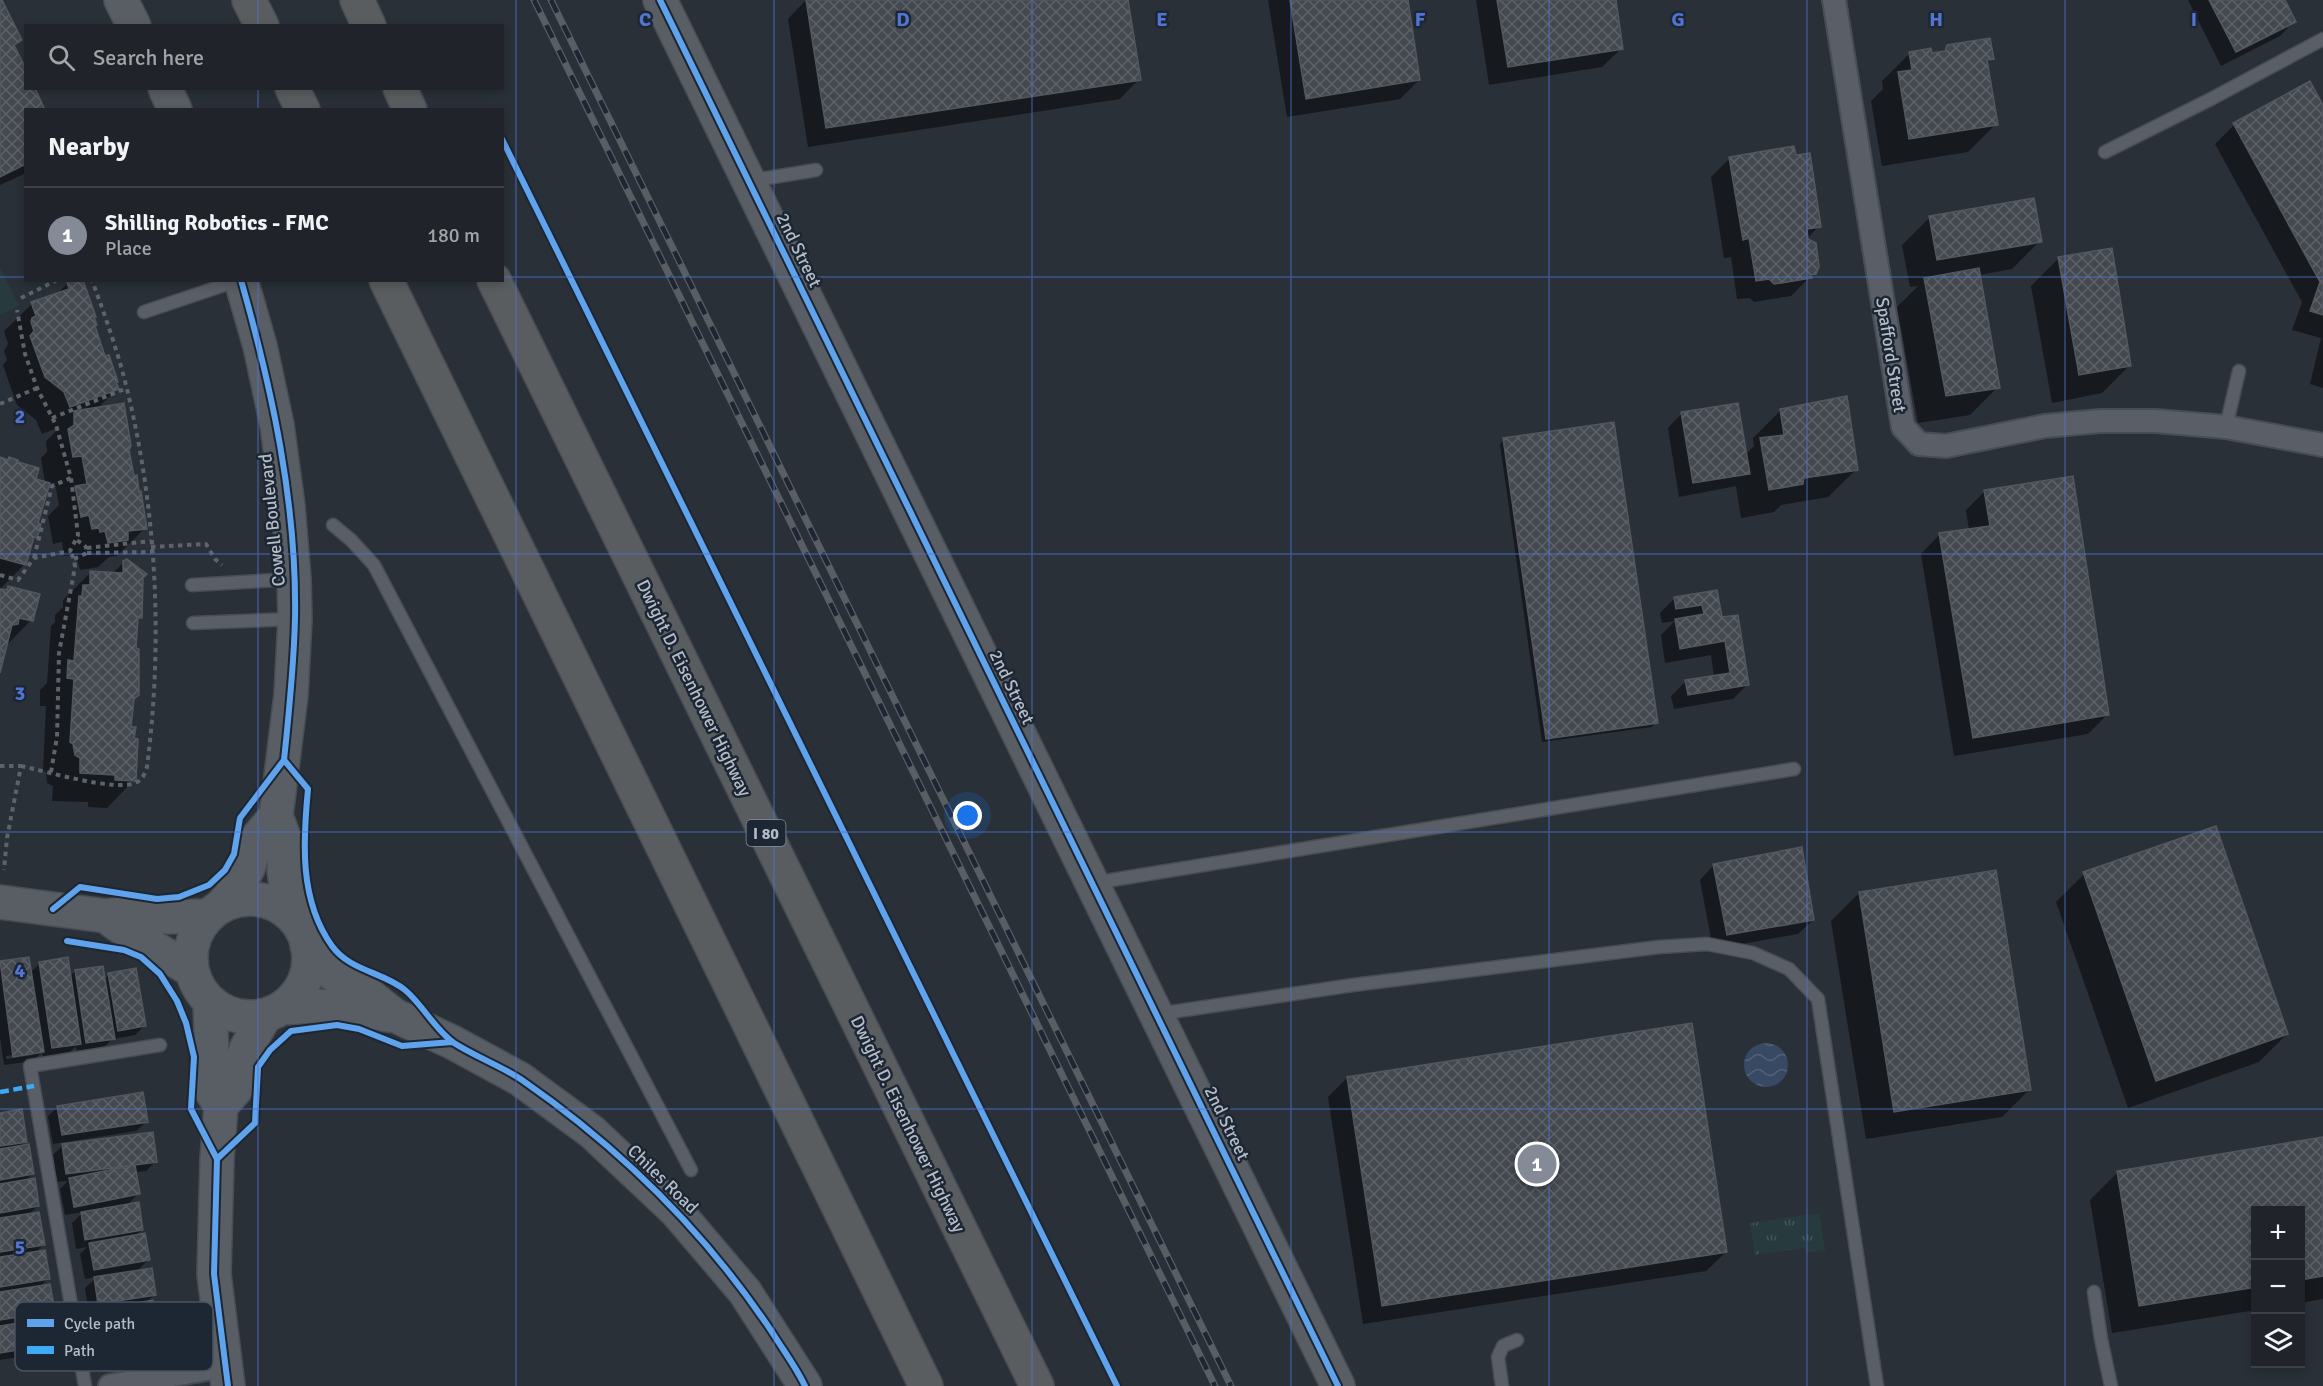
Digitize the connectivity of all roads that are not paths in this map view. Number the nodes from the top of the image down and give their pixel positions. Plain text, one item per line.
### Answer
1 (121, 0) edge
2 (249, 0) edge
3 (357, 0) edge
4 (660, 0) edge
5 (1834, 0) edge
6 (133, 24) edge
7 (261, 24) edge
8 (368, 24) edge
9 (2323, 39) edge
10 (166, 90) edge
11 (293, 90) edge
12 (401, 90) edge
13 (174, 108) edge
14 (302, 108) edge
15 (409, 108) edge
16 (2105, 152) dead end
17 (816, 170) dead end
18 (748, 181) junction
19 (234, 282) edge
20 (241, 282) edge
21 (387, 282) edge
22 (495, 282) edge
23 (144, 312) dead end
24 (2239, 371) dead end
25 (2226, 427) junction
26 (2323, 445) edge
27 (333, 525) dead end
28 (294, 579) junction
29 (192, 585) dead end
30 (295, 619) junction
31 (193, 623) dead end
32 (1794, 769) dead end
33 (276, 816) junction
34 (1092, 884) junction
35 (0, 902) edge
36 (215, 910) junction
37 (106, 916) junction
38 (301, 933) junction
39 (191, 970) junction
40 (210, 1003) junction
41 (274, 1012) junction
42 (1157, 1014) junction
43 (394, 1016) junction
44 (160, 1045) dead end
45 (221, 1106) junction
46 (691, 1170) dead end
47 (2094, 1292) dead end
48 (71, 1302) edge
49 (1518, 1340) dead end
50 (82, 1371) edge
51 (226, 1376) edge
52 (85, 1386) edge
53 (110, 1386) edge
54 (805, 1386) edge
55 (926, 1386) edge
56 (1037, 1386) edge
57 (1338, 1386) edge
58 (1502, 1386) edge
59 (1877, 1386) edge
60 (2111, 1386) edge

1 - 6 street
2 - 7 highway
3 - 8 highway
4 - 18 street, 2nd Street
5 - 25 street, Spafford Street
9 - 16 lane
10 - 13 street
11 - 14 highway
12 - 15 highway
17 - 18 lane
18 - 34 street, 2nd Street
19 - 23 lane
20 - 28 street, Cowell Boulevard
21 - 55 highway
22 - 56 highway, Dwight D. Eisenhower Highway / I 80
24 - 25 lane
25 - 26 street, Spafford Street
27 - 46 lane
28 - 29 lane
28 - 30 street, Cowell Boulevard
30 - 31 lane
30 - 33 street, Cowell Boulevard
32 - 34 lane
33 - 36 street
33 - 38 street, Cowell Boulevard
34 - 42 street, 2nd Street
35 - 37 street
36 - 37 street
36 - 38 street
36 - 39 street
37 - 39 street
38 - 41 street
38 - 43 street
39 - 40 street
40 - 41 street
40 - 45 street
41 - 43 street
41 - 45 street
42 - 57 street, 2nd Street
42 - 59 lane
43 - 54 street, Chiles Road
44 - 48 lane
45 - 51 street
47 - 60 lane
49 - 58 lane
50 - 52 lane
51 - 53 street

